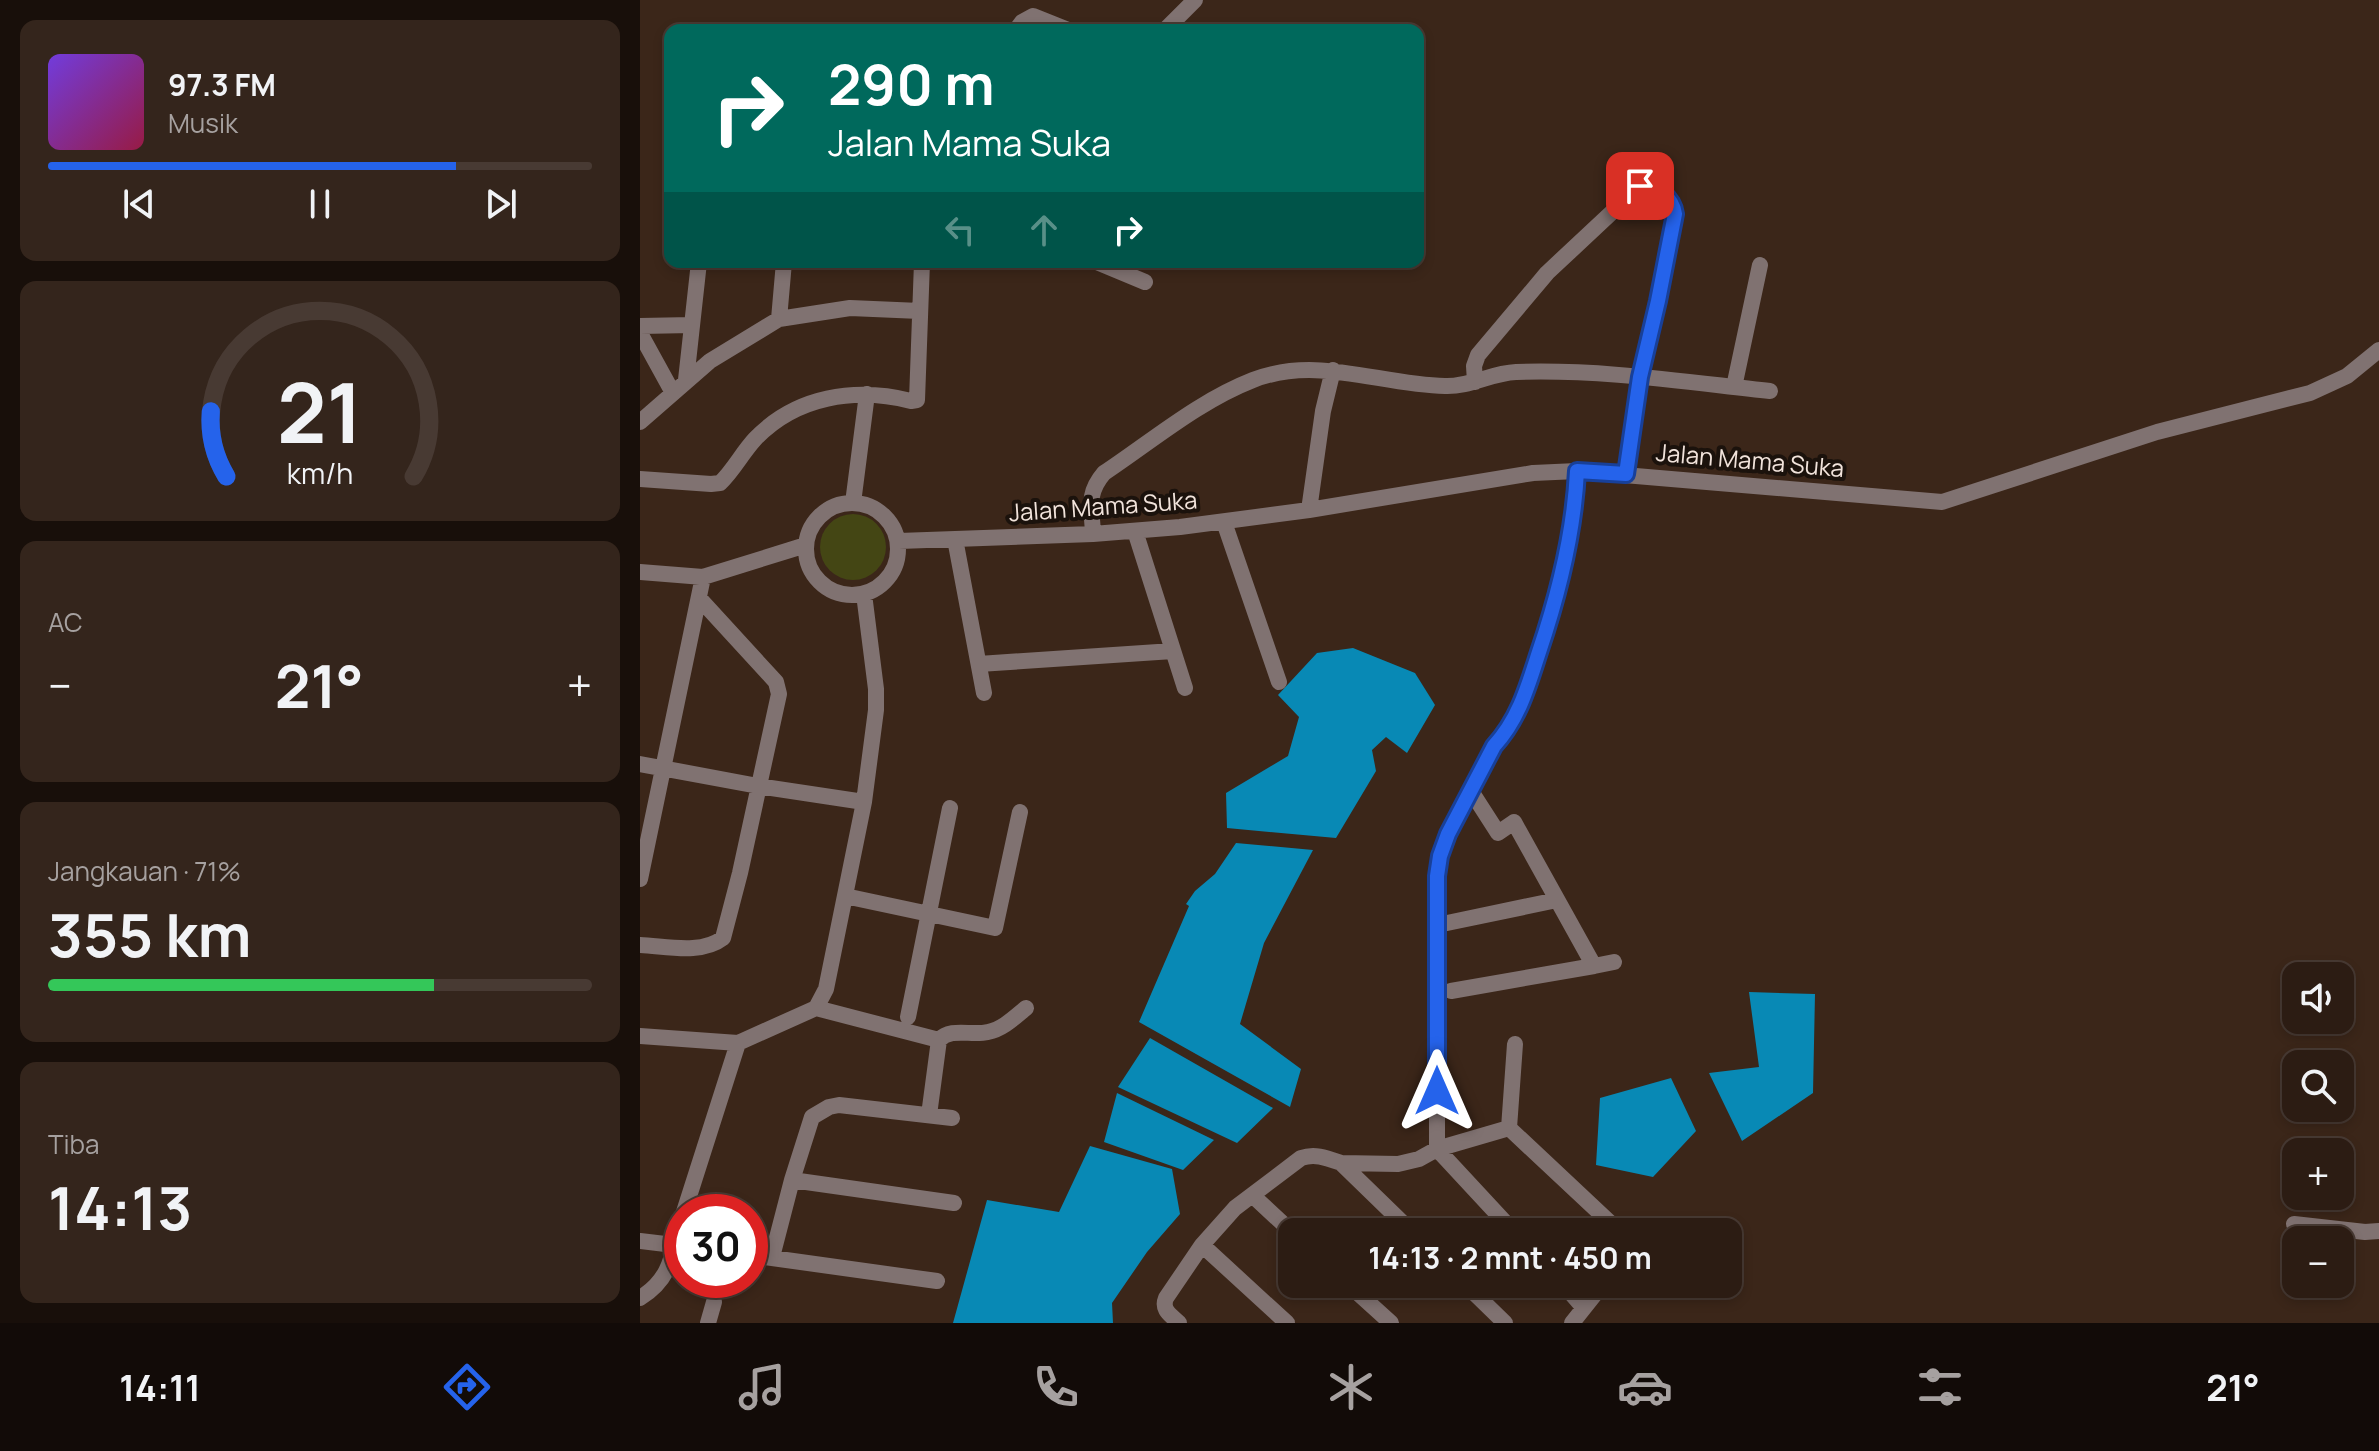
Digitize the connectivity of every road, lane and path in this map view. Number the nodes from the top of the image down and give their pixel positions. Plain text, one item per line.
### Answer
1 (1195, 0) edge
2 (1020, 24) edge
3 (1053, 24) edge
4 (1171, 24) edge
5 (1760, 265) dead end
6 (698, 268) edge
7 (783, 268) edge
8 (922, 268) edge
9 (1111, 268) edge
10 (1145, 282) dead end
11 (920, 311) junction
12 (779, 319) junction
13 (692, 325) junction
14 (640, 326) edge
15 (640, 333) edge
16 (2379, 350) edge
17 (1333, 370) junction
18 (1640, 377) junction
19 (686, 380) junction
20 (1475, 382) junction
21 (1734, 387) junction
22 (1770, 391) dead end
23 (673, 393) junction
24 (867, 394) junction
25 (640, 422) edge
26 (1577, 471) junction
27 (1626, 474) junction
28 (640, 479) edge
29 (853, 503) junction
30 (1309, 510) junction
31 (1224, 522) junction
32 (1135, 531) junction
33 (1093, 534) junction
34 (955, 539) junction
35 (899, 541) junction
36 (806, 545) junction
37 (640, 572) edge
38 (703, 577) junction
39 (864, 594) junction
40 (699, 598) junction
41 (1173, 651) junction
42 (979, 664) junction
43 (1279, 682) dead end
44 (1185, 688) dead end
45 (984, 693) dead end
46 (640, 764) edge
47 (664, 768) junction
48 (758, 786) junction
49 (1471, 791) junction
50 (864, 802) junction
51 (950, 808) dead end
52 (1020, 812) dead end
53 (640, 879) edge
54 (845, 896) junction
55 (1557, 900) junction
56 (929, 914) junction
57 (1447, 923) dead end
58 (640, 945) edge
59 (1614, 962) dead end
60 (1594, 966) junction
61 (1451, 991) dead end
62 (816, 1008) junction
63 (1026, 1008) dead end
64 (908, 1017) dead end
65 (640, 1036) edge
66 (939, 1040) junction
67 (738, 1043) junction
68 (1515, 1044) dead end
69 (929, 1115) junction
70 (952, 1118) dead end
71 (1509, 1128) junction
72 (1437, 1149) junction
73 (1341, 1163) junction
74 (792, 1180) junction
75 (690, 1194) edge
76 (1252, 1195) junction
77 (954, 1203) dead end
78 (1398, 1218) edge
79 (1501, 1218) edge
80 (1605, 1218) edge
81 (1278, 1219) edge
82 (2294, 1224) dead end
83 (2379, 1231) edge
84 (640, 1241) edge
85 (664, 1244) edge
86 (1202, 1245) junction
87 (768, 1257) edge
88 (772, 1257) junction
89 (664, 1277) edge
90 (937, 1281) dead end
91 (640, 1298) edge
92 (1363, 1298) edge
93 (1479, 1298) edge
94 (1575, 1298) edge
95 (1591, 1298) edge
96 (714, 1302) dead end
97 (1583, 1307) junction
98 (708, 1323) edge
99 (1179, 1323) edge
100 (1287, 1323) edge
101 (1391, 1323) edge
102 (1505, 1323) edge
103 (1572, 1323) edge

1 - 4 street
2 - 3 street
5 - 21 street
6 - 13 street
7 - 12 street
8 - 11 street
9 - 10 street
11 - 12 street
11 - 24 street
12 - 19 street
13 - 14 street
13 - 19 street
15 - 23 street
16 - 27 street, Jalan Mama Suka
17 - 20 street
17 - 30 street
17 - 33 street
18 - 20 street
18 - 20 street
18 - 21 street
18 - 27 street
19 - 23 street
21 - 22 street
23 - 25 street
24 - 28 street
24 - 29 street
26 - 27 street, Jalan Mama Suka
26 - 30 street, Jalan Mama Suka
26 - 49 street
29 - 35 street
29 - 36 street
30 - 31 street, Jalan Mama Suka
31 - 32 street, Jalan Mama Suka
31 - 43 street
32 - 33 street, Jalan Mama Suka
32 - 41 street
33 - 34 street, Jalan Mama Suka
34 - 35 street, Jalan Mama Suka
34 - 42 street
35 - 39 street
36 - 38 street
36 - 39 street
37 - 38 street
38 - 40 street
39 - 50 street
40 - 47 street
40 - 48 street
41 - 42 street
41 - 44 street
42 - 45 street
46 - 47 street
47 - 48 street
47 - 53 street
48 - 50 street
48 - 58 street
49 - 55 street
49 - 72 street
50 - 54 street
51 - 56 street
52 - 56 street
54 - 56 street
54 - 62 street
55 - 57 street
55 - 60 street
56 - 64 street
59 - 60 street
60 - 61 street
62 - 66 street
62 - 67 street
63 - 66 street
65 - 67 street
66 - 69 street
67 - 75 street
68 - 71 street
69 - 70 street
69 - 74 street
71 - 72 street
71 - 80 street
72 - 73 street
72 - 79 street
73 - 76 street
73 - 78 street
74 - 77 street
74 - 88 street
76 - 81 street
76 - 86 street
82 - 83 street
84 - 85 street
86 - 99 street
86 - 100 street
87 - 88 street
88 - 90 street
89 - 91 street
92 - 101 street
93 - 102 street
94 - 97 street
95 - 97 street
96 - 98 street
97 - 103 street

